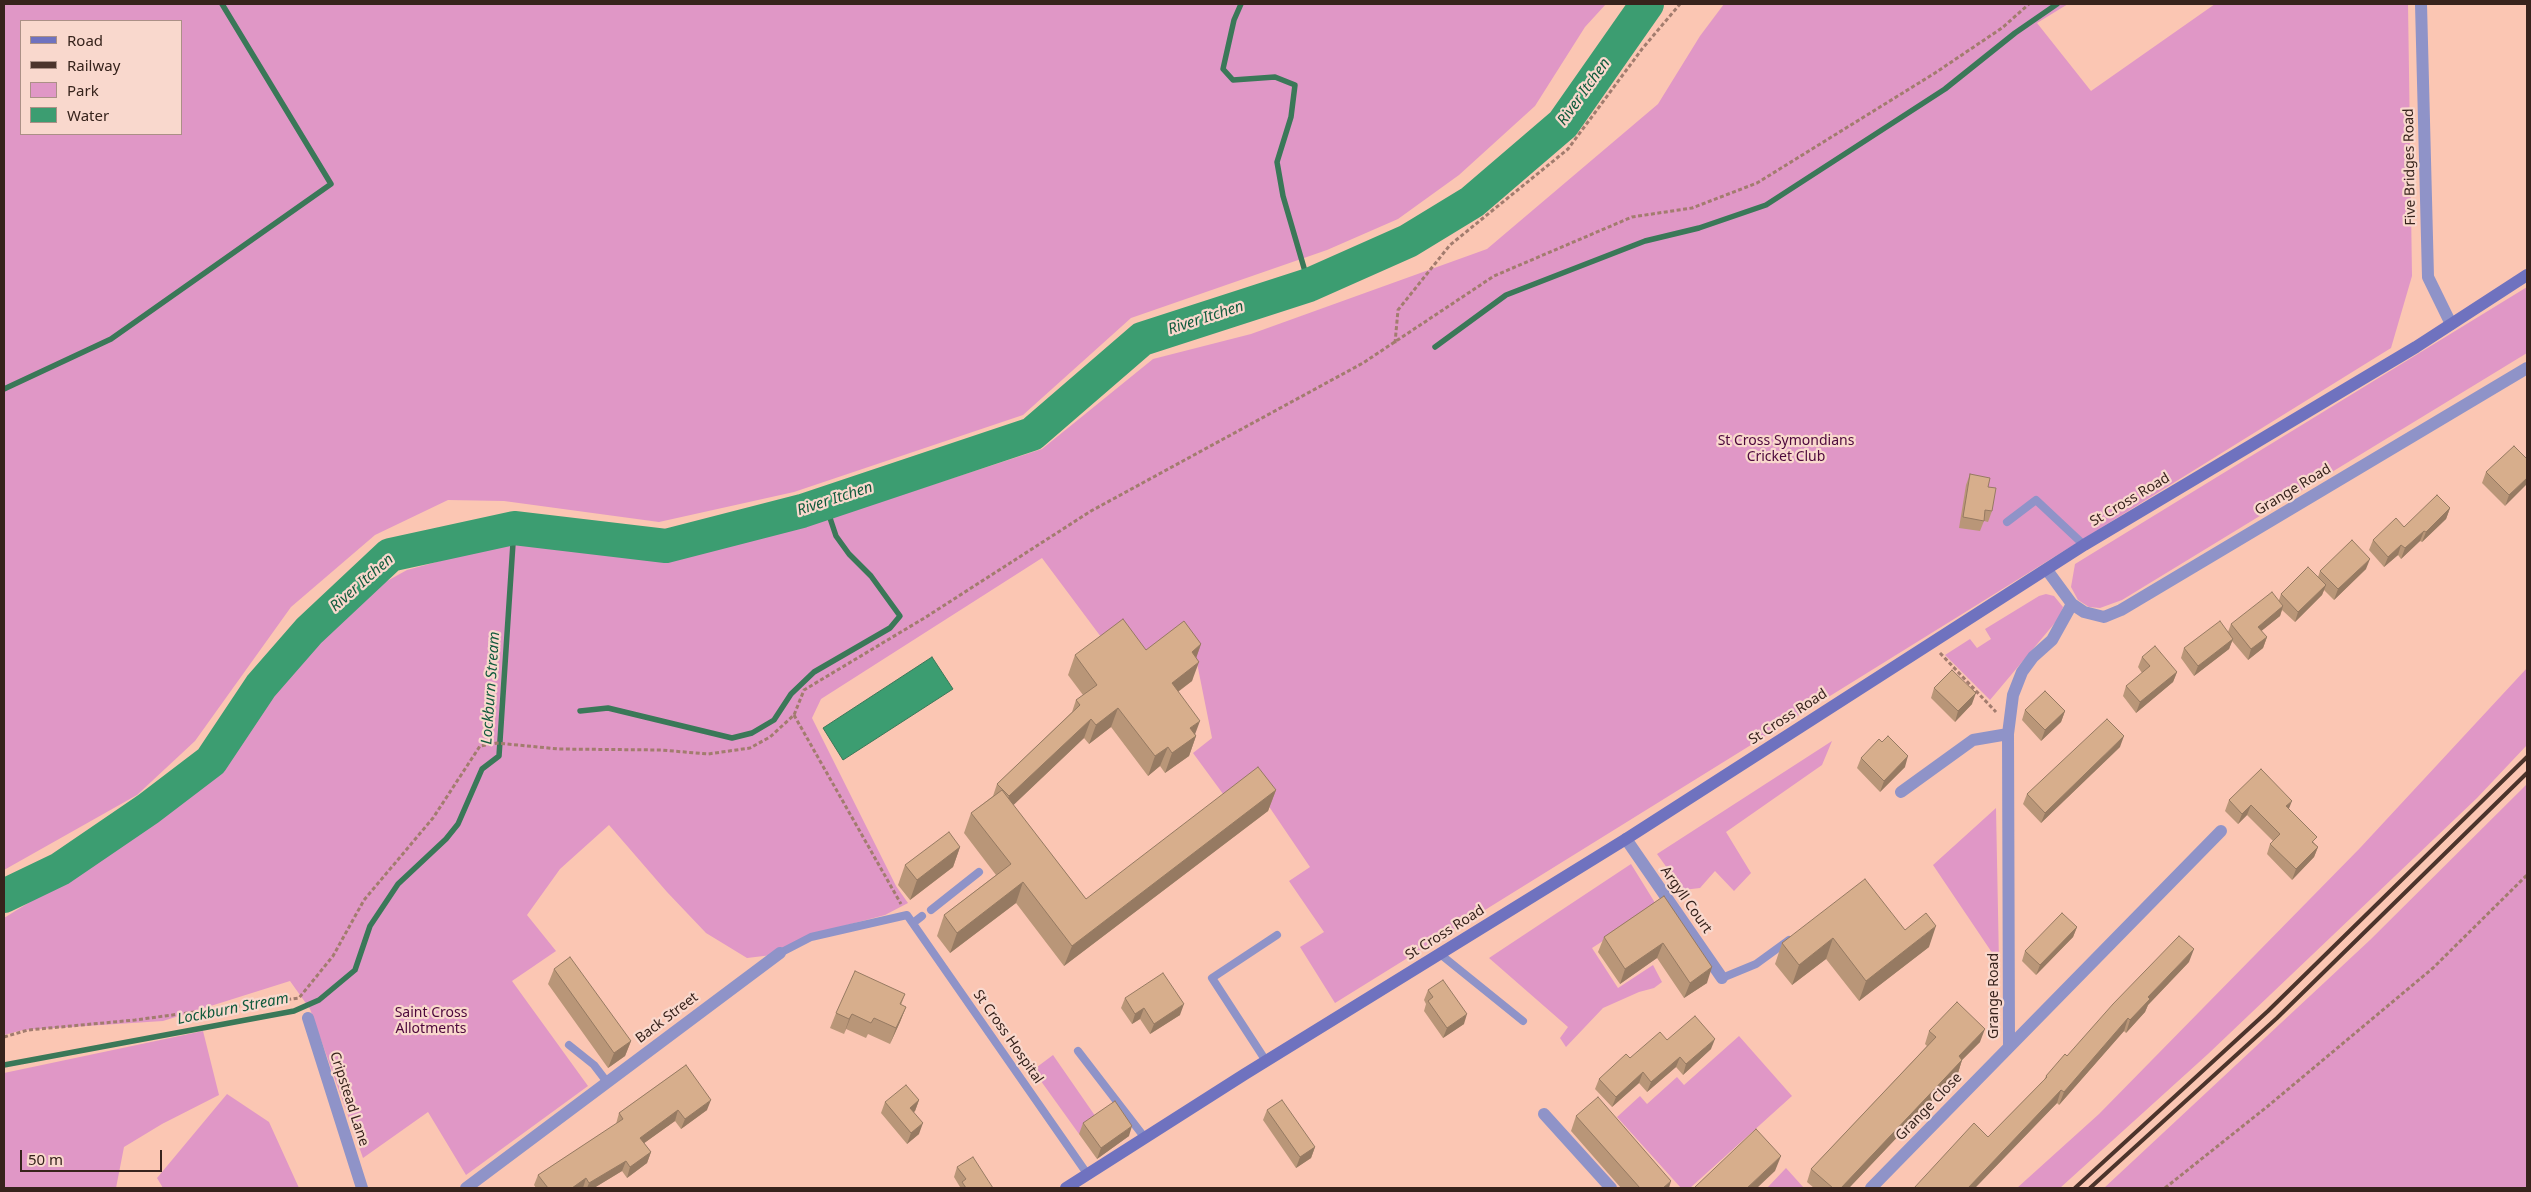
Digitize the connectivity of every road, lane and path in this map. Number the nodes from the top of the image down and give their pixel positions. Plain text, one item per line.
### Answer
1 (1680, 4) edge
2 (2029, 4) edge
3 (2421, 4) edge
4 (2527, 275) edge
5 (2451, 324) junction
6 (1395, 343) junction
7 (2527, 368) edge
8 (2007, 522) dead end
9 (2084, 545) junction
10 (2047, 570) junction
11 (2072, 604) junction
12 (1939, 652) dead end
13 (794, 715) junction
14 (2010, 717) junction
15 (2008, 734) junction
16 (1901, 792) dead end
17 (2221, 831) dead end
18 (1626, 839) junction
19 (979, 872) dead end
20 (2527, 875) edge
21 (932, 910) dead end
22 (907, 915) junction
23 (922, 916) dead end
24 (913, 923) junction
25 (1277, 935) dead end
26 (1796, 935) edge
27 (780, 953) joint
28 (1440, 954) junction
29 (1722, 978) joint
30 (308, 1018) dead end
31 (1522, 1021) dead end
32 (4, 1037) edge
33 (568, 1045) dead end
34 (2009, 1046) junction
35 (1078, 1050) dead end
36 (1266, 1061) junction
37 (607, 1082) junction
38 (1544, 1114) dead end
39 (1145, 1138) junction
40 (1088, 1175) junction
41 (362, 1188) edge
42 (466, 1188) edge
43 (1066, 1188) edge
44 (1611, 1188) edge
45 (1871, 1188) edge
46 (2165, 1188) edge

1 - 6 path
2 - 6 path
3 - 5 street, Five Bridges Road
4 - 5 main road, St Cross Road
5 - 9 main road, St Cross Road
6 - 13 path
7 - 11 street, Grange Road
8 - 9 lane
9 - 10 main road, St Cross Road
10 - 11 street, Grange Road
10 - 18 main road, St Cross Road
11 - 14 street, Grange Road
12 - 14 path
13 - 22 path
13 - 32 path
14 - 15 street, Grange Road
15 - 16 street
15 - 34 street, Grange Road
17 - 34 street, Grange Road
18 - 28 main road, St Cross Road
18 - 29 street, Argyll Court
19 - 21 lane
20 - 46 path
22 - 24 lane, St Cross Hospital
22 - 27 lane, Back Street
23 - 24 lane
24 - 40 lane, St Cross Hospital
25 - 36 lane
26 - 29 lane
27 - 37 street, Back Street
28 - 31 lane
28 - 36 main road, St Cross Road
30 - 41 street, Cripstead Lane
33 - 37 lane
34 - 45 street, Grange Close
35 - 39 lane
36 - 39 main road, St Cross Road
37 - 42 street, Back Street
38 - 44 street
39 - 40 main road, St Cross Road
40 - 43 main road, St Cross Road

